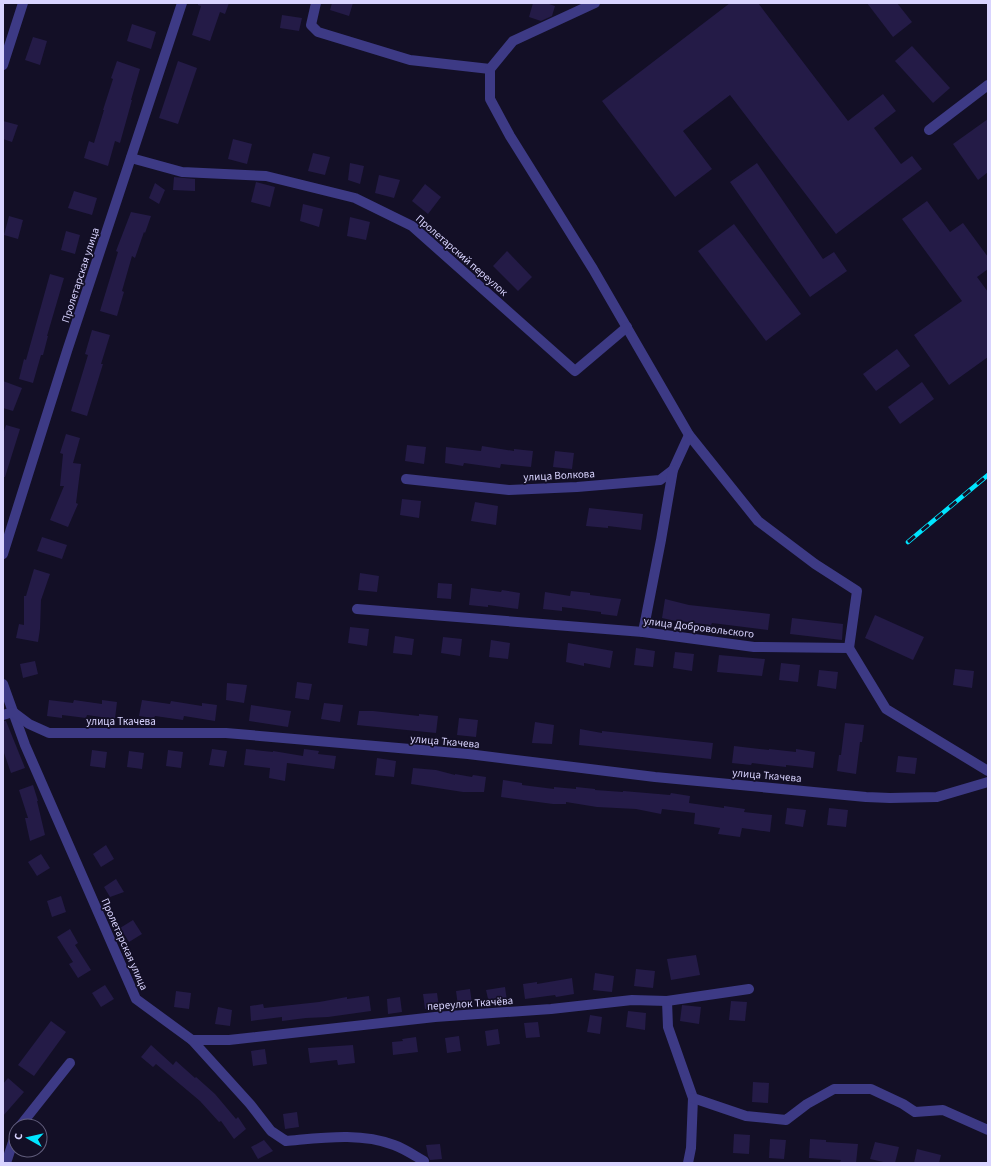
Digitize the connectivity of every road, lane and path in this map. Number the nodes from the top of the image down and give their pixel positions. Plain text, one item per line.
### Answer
1 (23, 3) edge
2 (182, 3) edge
3 (316, 3) edge
4 (595, 3) edge
5 (3, 65) edge
6 (490, 69) junction
7 (988, 85) edge
8 (929, 130) dead end
9 (131, 158) junction
10 (627, 327) junction
11 (689, 435) junction
12 (673, 470) junction
13 (406, 479) dead end
14 (3, 554) edge
15 (357, 609) dead end
16 (643, 632) junction
17 (849, 648) junction
18 (3, 684) edge
19 (13, 712) junction
20 (3, 715) edge
21 (988, 771) edge
22 (988, 782) edge
23 (750, 989) dead end
24 (667, 1001) junction
25 (192, 1040) junction
26 (70, 1063) dead end
27 (693, 1098) junction
28 (26, 1118) edge
29 (988, 1130) edge
30 (424, 1161) dead end
31 (688, 1163) edge

1 - 5 street
2 - 9 street, Пролетарская улица
3 - 6 street
4 - 6 street
6 - 10 street
7 - 8 street
9 - 10 street, Пролетарский переулок
9 - 14 street, Пролетарская улица
10 - 11 street
11 - 12 street
11 - 17 street
12 - 13 street, улица Волкова
12 - 16 street
15 - 16 street, улица Добровольского
16 - 17 street, улица Добровольского
17 - 21 street
18 - 19 street, Пролетарская улица
19 - 20 street
19 - 22 street, улица Ткачева
19 - 25 street, Пролетарская улица
23 - 24 street, переулок Ткачёва
24 - 25 street, переулок Ткачёва
24 - 27 street
25 - 30 street, Пролетарская улица
26 - 28 street
27 - 29 street
27 - 31 street

